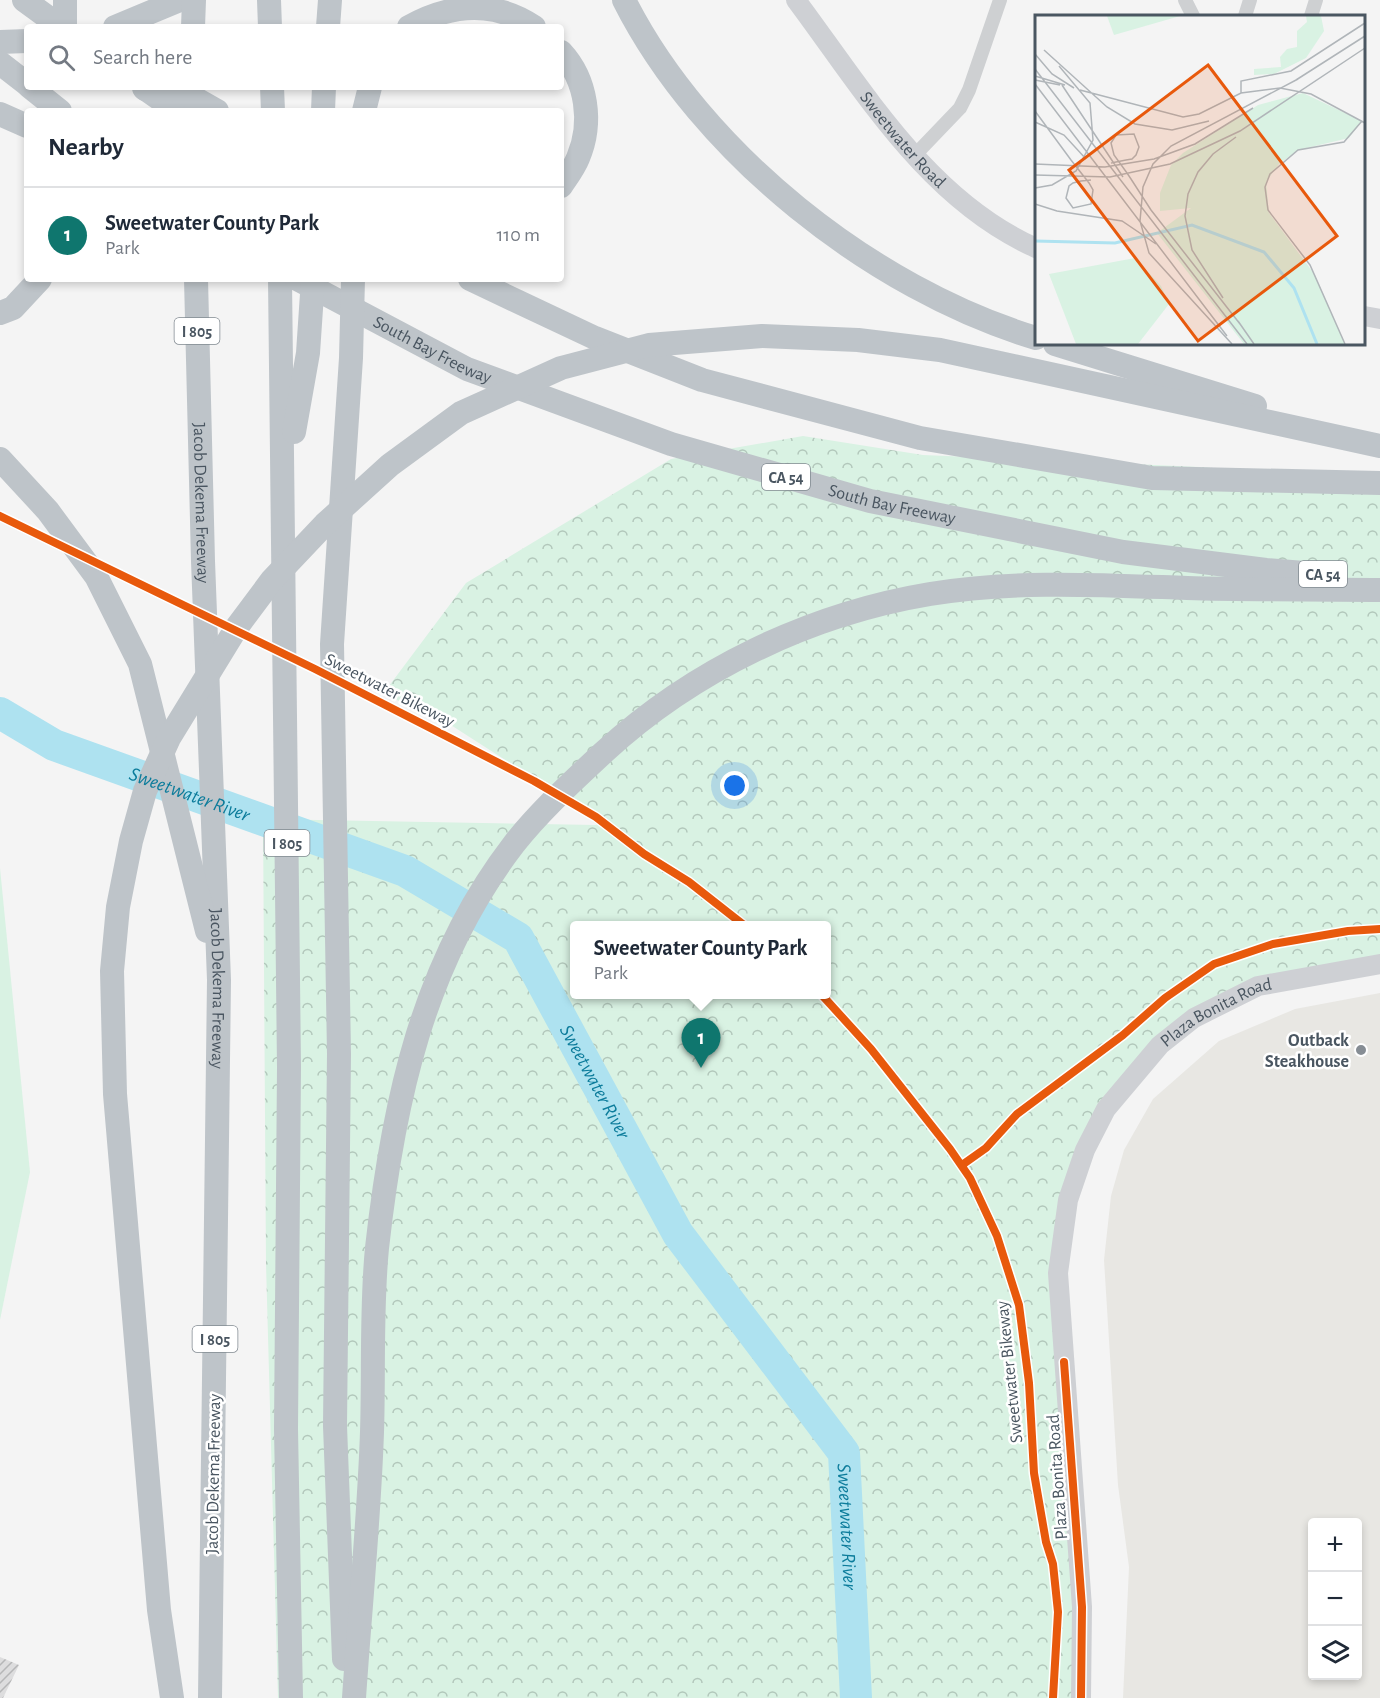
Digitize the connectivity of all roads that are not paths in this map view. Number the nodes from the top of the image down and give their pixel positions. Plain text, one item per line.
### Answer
1 (24, 0) edge
2 (64, 0) edge
3 (166, 0) edge
4 (180, 0) edge
5 (269, 0) edge
6 (330, 0) edge
7 (624, 0) edge
8 (796, 0) edge
9 (1000, 0) edge
10 (1185, 0) edge
11 (1250, 0) edge
12 (1316, 0) edge
13 (1192, 15) edge
14 (1246, 15) edge
15 (1311, 15) edge
16 (59, 24) edge
17 (63, 24) edge
18 (122, 24) edge
19 (168, 24) edge
20 (270, 24) edge
21 (328, 24) edge
22 (414, 24) edge
23 (530, 24) edge
24 (24, 40) edge
25 (0, 42) edge
26 (564, 55) edge
27 (0, 63) edge
28 (24, 82) edge
29 (34, 90) edge
30 (65, 90) edge
31 (147, 90) edge
32 (172, 90) edge
33 (180, 90) edge
34 (194, 90) edge
35 (272, 90) edge
36 (324, 90) edge
37 (369, 90) edge
38 (59, 108) edge
39 (63, 108) edge
40 (171, 108) edge
41 (175, 108) edge
42 (195, 108) edge
43 (212, 108) edge
44 (273, 108) edge
45 (323, 108) edge
46 (365, 108) edge
47 (0, 114) edge
48 (24, 125) edge
49 (914, 156) junction
50 (564, 181) edge
51 (1035, 247) edge
52 (37, 282) edge
53 (196, 282) edge
54 (282, 282) edge
55 (289, 282) edge
56 (302, 282) edge
57 (313, 282) edge
58 (353, 282) edge
59 (476, 282) edge
60 (331, 299) junction
61 (0, 313) edge
62 (1365, 315) edge
63 (1380, 319) edge
64 (1035, 338) edge
65 (1058, 345) edge
66 (1312, 431) junction
67 (1380, 446) edge
68 (0, 459) edge
69 (1380, 483) edge
70 (284, 484) junction
71 (1380, 578) edge
72 (1380, 590) edge
73 (1380, 964) edge
74 (219, 980) junction
75 (172, 1698) edge
76 (210, 1698) edge
77 (291, 1698) edge
78 (345, 1698) edge
79 (354, 1698) edge
80 (1081, 1698) edge

1 - 16 highway
2 - 17 highway
3 - 19 highway
4 - 18 highway
5 - 20 highway
6 - 21 highway
7 - 64 highway
8 - 49 main road, Sweetwater Road
9 - 49 street
10 - 13 street
11 - 14 street
12 - 15 street
22 - 23 highway
24 - 25 highway
26 - 50 highway
27 - 28 highway
29 - 38 highway
30 - 39 highway
31 - 40 highway
32 - 41 highway
33 - 43 highway
34 - 42 highway
35 - 44 highway
36 - 45 highway
37 - 46 highway
47 - 48 highway
49 - 51 main road, Sweetwater Road
52 - 61 highway
53 - 74 highway, Jacob Dekema Freeway / I 805
54 - 70 highway, I 805
55 - 60 highway
56 - 60 highway, South Bay Freeway / CA 54
57 - 70 highway
58 - 78 highway
59 - 69 highway
60 - 71 highway, South Bay Freeway / CA 54
62 - 63 main road
65 - 66 highway
66 - 67 highway
66 - 75 highway
68 - 74 highway
70 - 77 highway, I 805
72 - 79 highway
73 - 80 main road, Plaza Bonita Road
74 - 76 highway, Jacob Dekema Freeway / I 805

